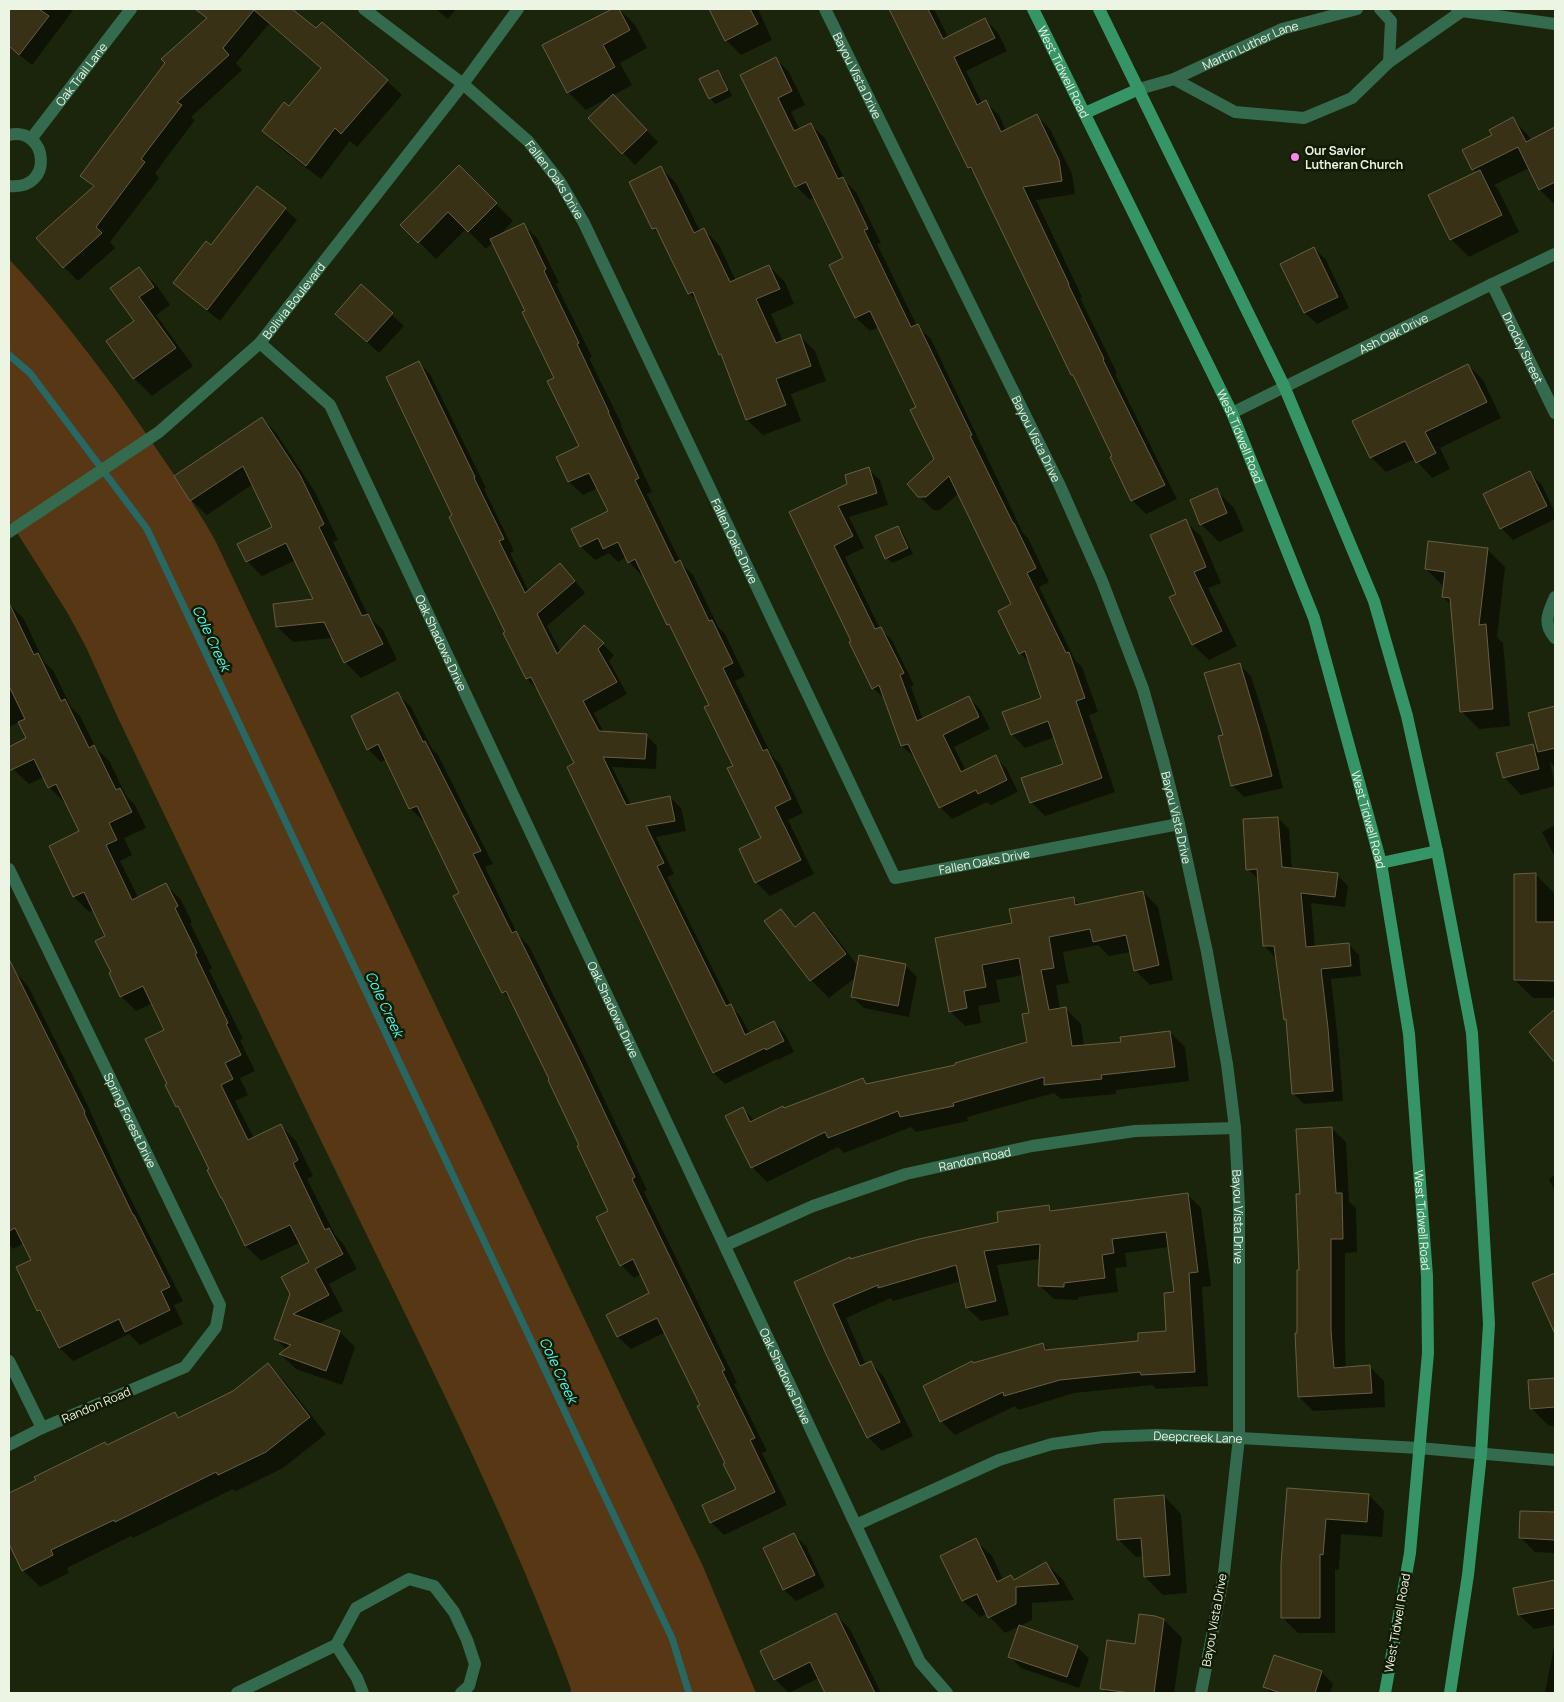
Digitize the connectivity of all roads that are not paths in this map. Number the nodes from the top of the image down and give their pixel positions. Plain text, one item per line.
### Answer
1 (131, 9) edge
2 (364, 9) edge
3 (518, 9) edge
4 (825, 9) edge
5 (1033, 9) edge
6 (1099, 9) edge
7 (1357, 9) edge
8 (1380, 9) edge
9 (1460, 10) edge
10 (1555, 24) edge
11 (1389, 62) junction
12 (1174, 79) junction
13 (463, 84) junction
14 (1139, 89) junction
15 (1084, 113) junction
16 (9, 135) edge
17 (31, 139) junction
18 (9, 186) edge
19 (1555, 254) edge
20 (1492, 284) junction
21 (260, 343) junction
22 (1284, 386) junction
23 (1232, 412) junction
24 (1555, 413) edge
25 (10, 531) edge
26 (1555, 597) edge
27 (1555, 638) edge
28 (1179, 824) junction
29 (1437, 851) junction
30 (1381, 863) junction
31 (9, 869) edge
32 (1235, 1128) junction
33 (726, 1245) junction
34 (9, 1361) edge
35 (185, 1367) joint
36 (42, 1428) junction
37 (1239, 1438) junction
38 (9, 1445) edge
39 (1420, 1448) junction
40 (1481, 1454) junction
41 (1555, 1460) edge
42 (856, 1525) junction
43 (336, 1645) junction
44 (237, 1693) edge
45 (363, 1693) edge
46 (460, 1693) edge
47 (947, 1693) edge
48 (1201, 1693) edge
49 (1385, 1693) edge
50 (1450, 1693) edge

1 - 17 street, Oak Trail Lane
2 - 13 street, Fallen Oaks Drive
3 - 13 street, Bolivia Boulevard
4 - 28 street, Bayou Vista Drive
5 - 15 main road, West Tidwell Road
6 - 14 main road
7 - 12 street, Martin Luther Lane
8 - 11 street
9 - 10 street
9 - 11 street
11 - 12 street
12 - 14 street, Martin Luther Lane
13 - 21 street, Bolivia Boulevard
13 - 28 street, Fallen Oaks Drive
14 - 15 main road
14 - 22 main road
15 - 23 main road, West Tidwell Road
16 - 17 street
17 - 18 street
19 - 20 street, Ash Oak Drive
20 - 22 street, Ash Oak Drive
20 - 24 street, Droddy Street
21 - 25 street, Bolivia Boulevard
21 - 33 street, Oak Shadows Drive
22 - 23 street, Ash Oak Drive
22 - 29 main road
23 - 30 main road, West Tidwell Road
26 - 27 street
28 - 32 street, Bayou Vista Drive
29 - 30 main road
29 - 40 main road
30 - 39 main road, West Tidwell Road
31 - 35 street, Spring Forest Drive
32 - 33 street, Randon Road
32 - 37 street, Bayou Vista Drive
33 - 42 street, Oak Shadows Drive
34 - 36 street
35 - 36 street, Randon Road
36 - 38 street, Randon Road
37 - 39 street, Deepcreek Lane
37 - 42 street, Deepcreek Lane
37 - 48 street, Bayou Vista Drive
39 - 40 street, Deepcreek Lane
39 - 49 main road, West Tidwell Road
40 - 41 street, Deepcreek Lane
40 - 50 main road
42 - 47 street, Oak Shadows Drive
43 - 44 street
43 - 45 street
43 - 46 street

